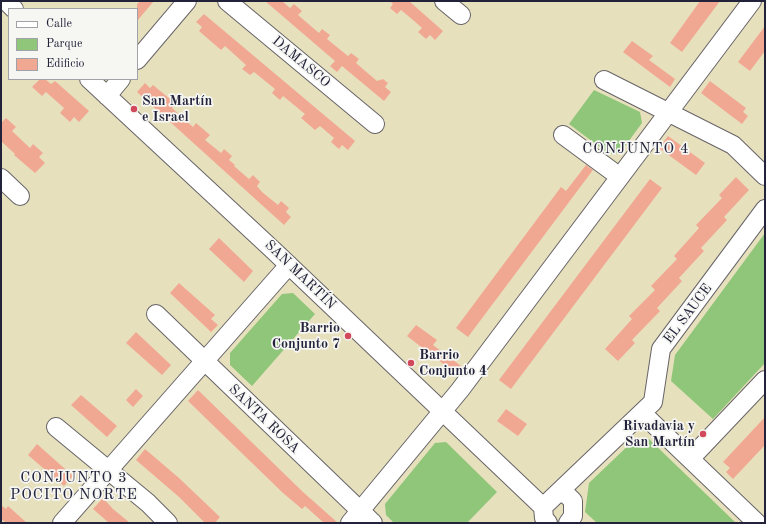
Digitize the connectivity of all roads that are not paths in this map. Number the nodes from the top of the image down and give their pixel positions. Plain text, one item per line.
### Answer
1 (187, 1) edge
2 (227, 1) edge
3 (444, 1) edge
4 (752, 1) edge
5 (461, 15) dead end
6 (138, 59) edge
7 (90, 80) edge
8 (120, 80) edge
9 (604, 80) dead end
10 (107, 96) junction
11 (668, 112) junction
12 (374, 124) dead end
13 (563, 135) dead end
14 (765, 176) edge
15 (620, 177) junction
16 (1, 178) edge
17 (20, 196) dead end
18 (765, 209) edge
19 (289, 265) junction
20 (156, 314) dead end
21 (204, 361) junction
22 (765, 380) edge
23 (442, 411) junction
24 (642, 413) junction
25 (56, 426) dead end
26 (690, 459) junction
27 (108, 470) junction
28 (558, 493) junction
29 (545, 515) edge
30 (361, 519) edge
31 (571, 522) edge
32 (62, 523) edge
33 (168, 523) edge
34 (757, 523) edge

1 - 6 street
2 - 12 street, DAMASCO
3 - 5 street
4 - 11 street
7 - 10 street, SAN MARTÍN
8 - 10 street
9 - 11 street
10 - 19 street, SAN MARTÍN
11 - 14 street
11 - 15 street
13 - 15 street
15 - 23 street
16 - 17 street
18 - 24 street, EL SAUCE
19 - 21 street
19 - 23 street, SAN MARTÍN
20 - 21 street, SANTA ROSA
21 - 27 street
21 - 30 street, SANTA ROSA
22 - 26 street
23 - 29 street, SAN MARTÍN
23 - 30 street
24 - 26 street
24 - 28 street, EL SAUCE
25 - 27 street
26 - 34 street
27 - 32 street
27 - 33 street
28 - 29 street, EL SAUCE
28 - 31 street

